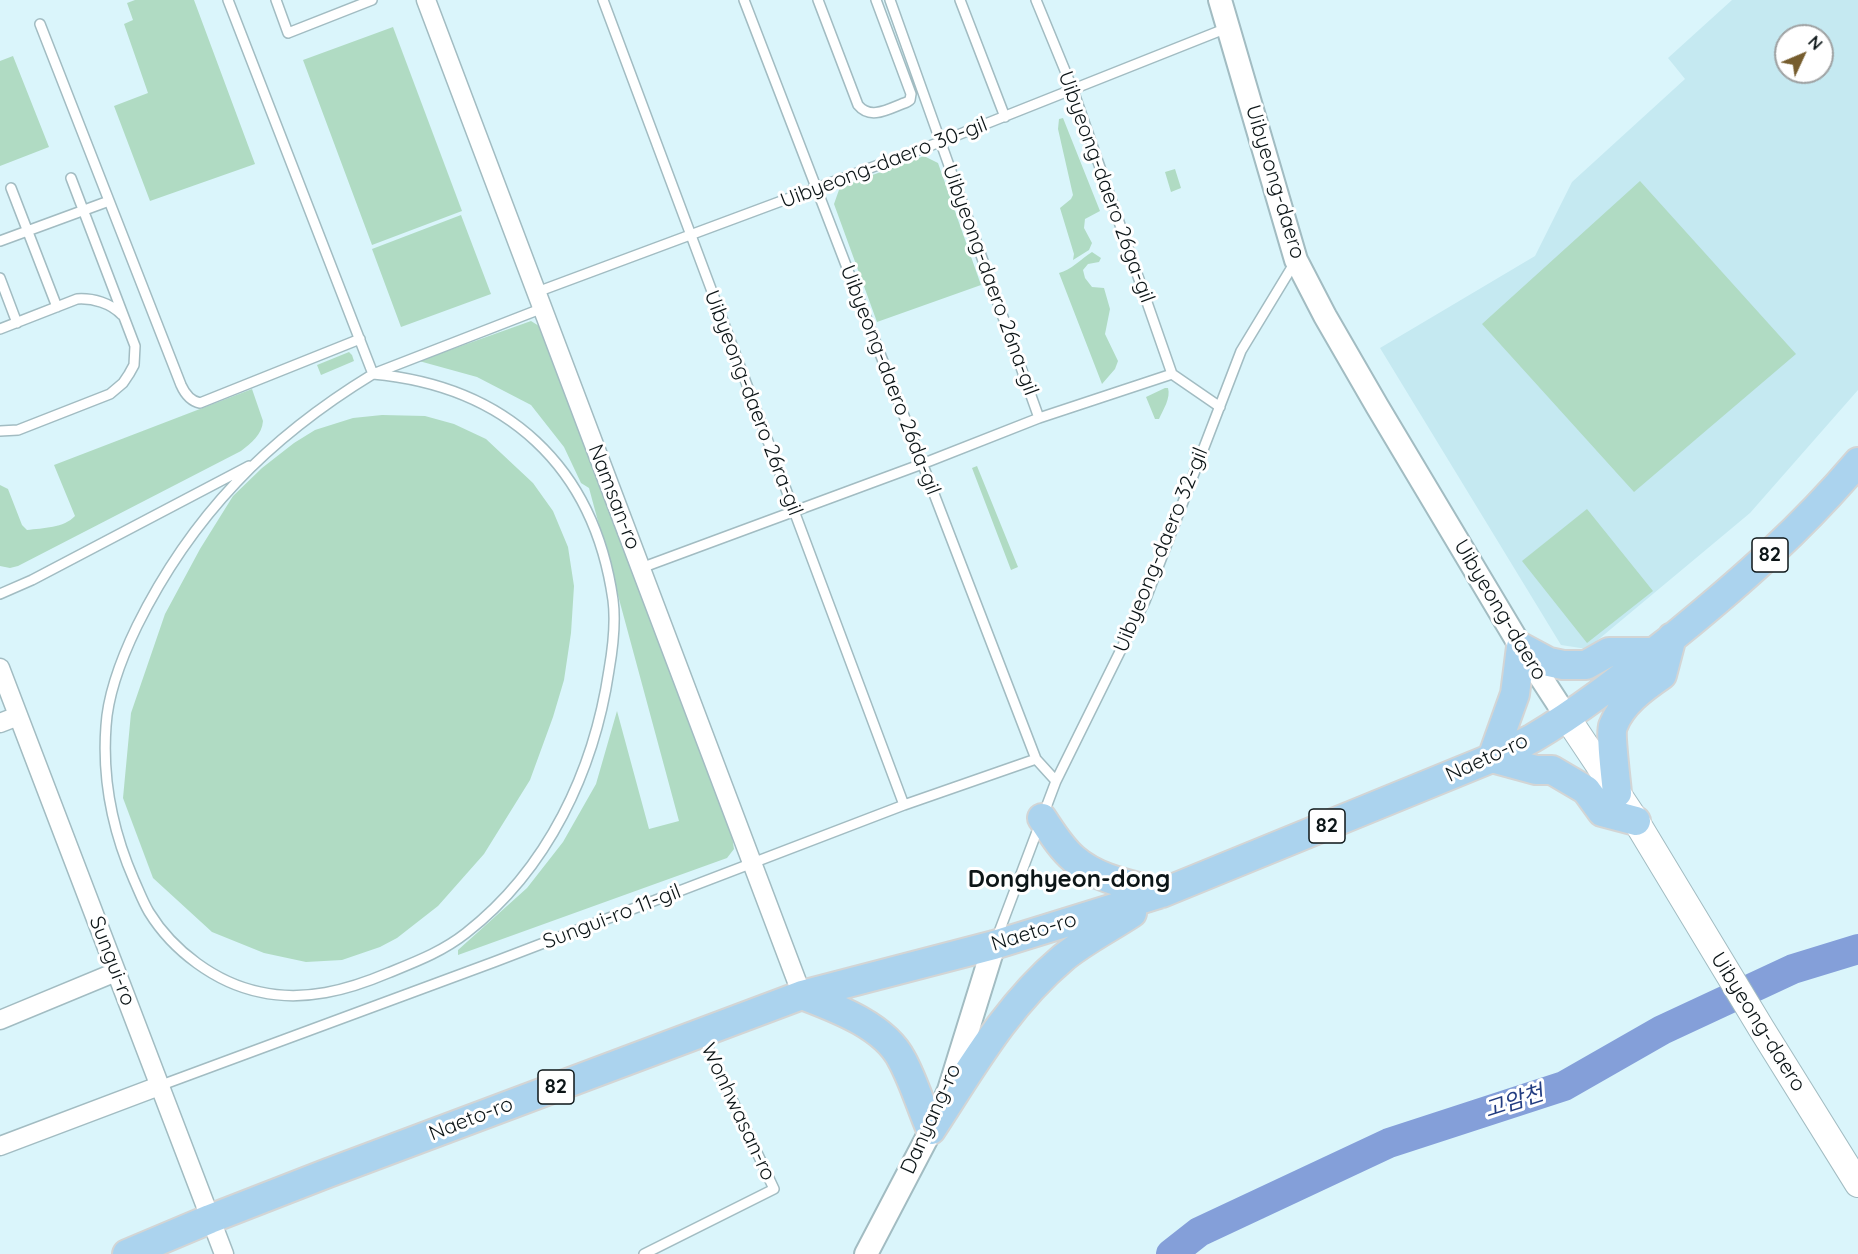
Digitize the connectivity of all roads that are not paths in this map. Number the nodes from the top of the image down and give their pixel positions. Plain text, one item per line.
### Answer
1 (228, 0) edge
2 (276, 0) edge
3 (372, 0) edge
4 (426, 0) edge
5 (603, 0) edge
6 (744, 0) edge
7 (818, 0) edge
8 (876, 0) edge
9 (890, 0) edge
10 (960, 0) edge
11 (1036, 0) edge
12 (1220, 0) edge
13 (40, 24) dead end
14 (1229, 27) junction
15 (1073, 90) junction
16 (1005, 117) junction
17 (940, 142) junction
18 (71, 178) dead end
19 (11, 188) dead end
20 (817, 188) junction
21 (109, 201) junction
22 (84, 211) junction
23 (27, 231) junction
24 (690, 236) junction
25 (0, 241) edge
26 (1296, 260) junction
27 (0, 278) edge
28 (540, 300) junction
29 (57, 307) junction
30 (125, 320) junction
31 (17, 323) junction
32 (0, 330) edge
33 (360, 339) junction
34 (373, 374) junction
35 (1172, 375) junction
36 (1220, 407) junction
37 (1039, 418) junction
38 (0, 431) edge
39 (256, 462) junction
40 (1858, 462) edge
41 (922, 464) junction
42 (794, 512) junction
43 (641, 568) junction
44 (0, 594) edge
45 (1663, 645) junction
46 (1521, 647) junction
47 (0, 668) edge
48 (18, 716) junction
49 (1566, 717) junction
50 (0, 723) edge
51 (1492, 758) junction
52 (1036, 759) junction
53 (1056, 781) junction
54 (1617, 793) junction
55 (904, 805) junction
56 (1042, 818) junction
57 (1636, 821) junction
58 (753, 864) junction
59 (1162, 893) junction
60 (994, 945) junction
61 (116, 972) junction
62 (802, 995) junction
63 (0, 1020) edge
64 (701, 1032) junction
65 (159, 1086) junction
66 (931, 1130) junction
67 (0, 1146) edge
68 (1858, 1184) edge
69 (210, 1219) junction
70 (127, 1254) edge
71 (224, 1254) edge
72 (644, 1254) edge
73 (866, 1254) edge

1 - 33 lane
2 - 3 lane
4 - 28 street, Namsan-ro
5 - 24 lane, Uibyeong-daero 26ra-gil
6 - 20 lane, Uibyeong-daero 26da-gil
7 - 8 lane
9 - 17 lane, Uibyeong-daero 26na-gil
10 - 16 lane
11 - 15 lane, Uibyeong-daero 26ga-gil
12 - 14 street, Uibyeong-daero
13 - 21 lane
14 - 15 lane, Uibyeong-daero 30-gil
14 - 26 street, Uibyeong-daero
15 - 16 lane, Uibyeong-daero 30-gil
15 - 35 lane, Uibyeong-daero 26ga-gil
16 - 17 lane, Uibyeong-daero 30-gil
17 - 20 lane, Uibyeong-daero 30-gil
17 - 37 lane, Uibyeong-daero 26na-gil
18 - 22 lane
19 - 23 lane
20 - 24 lane, Uibyeong-daero 30-gil
20 - 41 lane, Uibyeong-daero 26da-gil
21 - 22 lane
21 - 33 lane
22 - 23 lane
22 - 30 lane
23 - 25 lane
23 - 29 lane
24 - 28 lane, Uibyeong-daero 30-gil
24 - 42 lane, Uibyeong-daero 26ra-gil
26 - 36 lane, Uibyeong-daero 32-gil
26 - 46 street, Uibyeong-daero
27 - 31 lane
28 - 34 lane, Uibyeong-daero 30-gil
28 - 43 street, Namsan-ro
29 - 30 lane
29 - 31 lane
30 - 38 lane
31 - 32 lane
33 - 34 lane
34 - 39 lane, Uibyeong-daero 30-gil
34 - 39 lane
35 - 36 lane
35 - 37 lane
36 - 53 lane, Uibyeong-daero 32-gil
37 - 41 lane
39 - 44 lane
40 - 45 main road, Naeto-ro / 82
41 - 42 lane
41 - 52 lane, Uibyeong-daero 26da-gil
42 - 43 lane
42 - 55 lane, Uibyeong-daero 26ra-gil
43 - 58 street, Namsan-ro
45 - 46 main road
45 - 49 main road, Naeto-ro / 82
45 - 54 main road
46 - 49 street, Uibyeong-daero
46 - 51 main road
47 - 48 street, Sungui-ro
48 - 50 street
48 - 61 street, Sungui-ro
49 - 51 main road, Naeto-ro / 82
49 - 54 main road, Uibyeong-daero
51 - 57 main road
51 - 59 main road, Naeto-ro / 82
52 - 53 lane
52 - 55 lane, Sungui-ro 11-gil
53 - 56 lane, Uibyeong-daero 32-gil
54 - 57 main road, Uibyeong-daero
55 - 58 lane, Sungui-ro 11-gil
56 - 59 main road
56 - 60 lane, Uibyeong-daero 32-gil
57 - 68 main road, Uibyeong-daero
58 - 62 street, Namsan-ro
58 - 65 lane, Sungui-ro 11-gil
59 - 60 main road, Naeto-ro / 82
59 - 66 main road
60 - 62 main road, Naeto-ro / 82
60 - 66 street, Danyang-ro
61 - 63 street
61 - 65 street, Sungui-ro
62 - 64 main road, Naeto-ro / 82
62 - 66 main road
64 - 69 main road, Naeto-ro / 82
64 - 72 lane, Wonhwasan-ro
65 - 67 street
65 - 69 street, Sungui-ro
66 - 73 street, Danyang-ro
69 - 70 main road, Naeto-ro / 82
69 - 71 street, Sungui-ro

